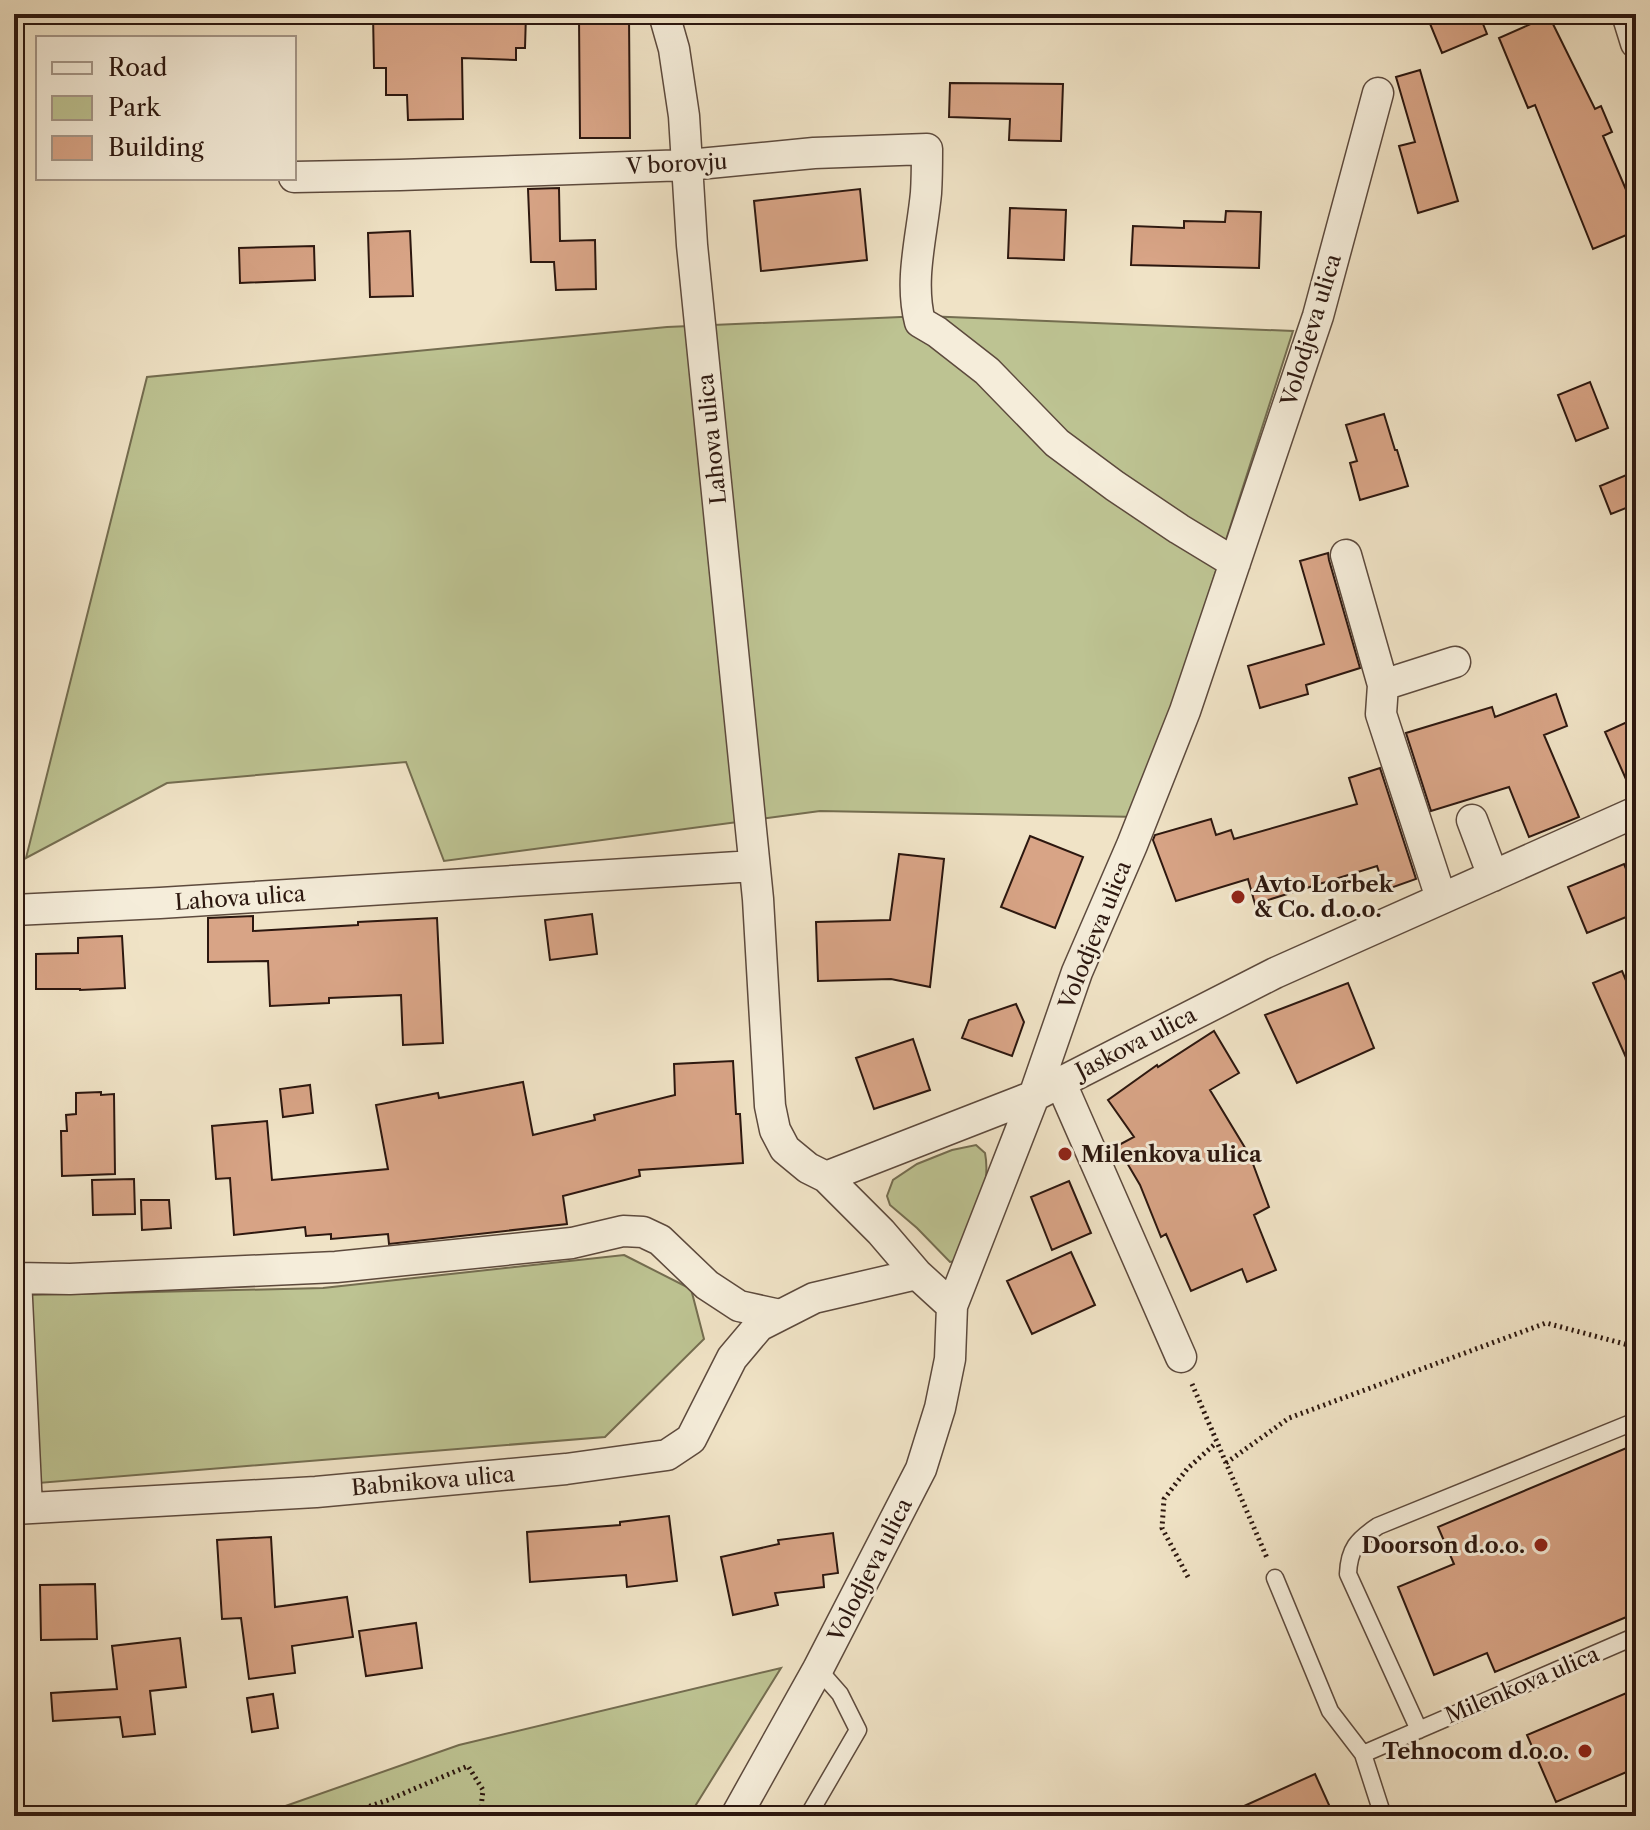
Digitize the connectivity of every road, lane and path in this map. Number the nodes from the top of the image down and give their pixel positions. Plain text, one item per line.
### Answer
1 (664, 14) edge
2 (1627, 14) edge
3 (1636, 43) edge
4 (1378, 93) dead end
5 (688, 165) junction
6 (296, 177) edge
7 (1346, 555) dead end
8 (1235, 563) junction
9 (1455, 662) dead end
10 (1383, 685) junction
11 (1472, 820) dead end
12 (1634, 820) edge
13 (754, 866) junction
14 (1493, 876) junction
15 (1441, 898) junction
16 (14, 910) edge
17 (1060, 1081) junction
18 (1034, 1096) junction
19 (826, 1177) junction
20 (917, 1274) junction
21 (15, 1277) edge
22 (952, 1306) junction
23 (780, 1315) junction
24 (1636, 1347) edge
25 (1181, 1357) joint
26 (1636, 1421) edge
27 (1216, 1443) junction
28 (1226, 1463) junction
29 (20, 1509) edge
30 (1188, 1577) dead end
31 (1275, 1578) joint
32 (1636, 1636) edge
33 (818, 1669) junction
34 (1419, 1730) junction
35 (1363, 1754) junction
36 (341, 1816) edge
37 (480, 1816) edge
38 (736, 1816) edge
39 (808, 1816) edge
40 (1383, 1816) edge

1 - 5 street, Lahova ulica
2 - 3 street
4 - 8 street, Volodjeva ulica
5 - 6 street, V borovju
5 - 8 street, V borovju
5 - 13 street, Lahova ulica
7 - 10 street
8 - 18 street, Volodjeva ulica
9 - 10 street
10 - 15 street
11 - 14 street
12 - 14 street, Jaskova ulica
13 - 16 street, Lahova ulica
13 - 19 street, Lahova ulica
14 - 15 street, Jaskova ulica
15 - 17 street, Jaskova ulica
17 - 18 street, Jaskova ulica
17 - 25 street
18 - 19 street, Jaskova ulica
18 - 22 street, Volodjeva ulica
19 - 20 street
20 - 22 street
20 - 23 street, Babnikova ulica
21 - 23 street
21 - 29 street
22 - 33 street, Volodjeva ulica
23 - 29 street, Babnikova ulica
24 - 28 path
25 - 27 path
26 - 34 lane
27 - 28 path
27 - 30 path
28 - 31 path
31 - 35 lane
32 - 34 lane, Milenkova ulica
33 - 38 street, Volodjeva ulica
33 - 39 lane
34 - 35 lane, Milenkova ulica
35 - 40 lane
36 - 37 path

